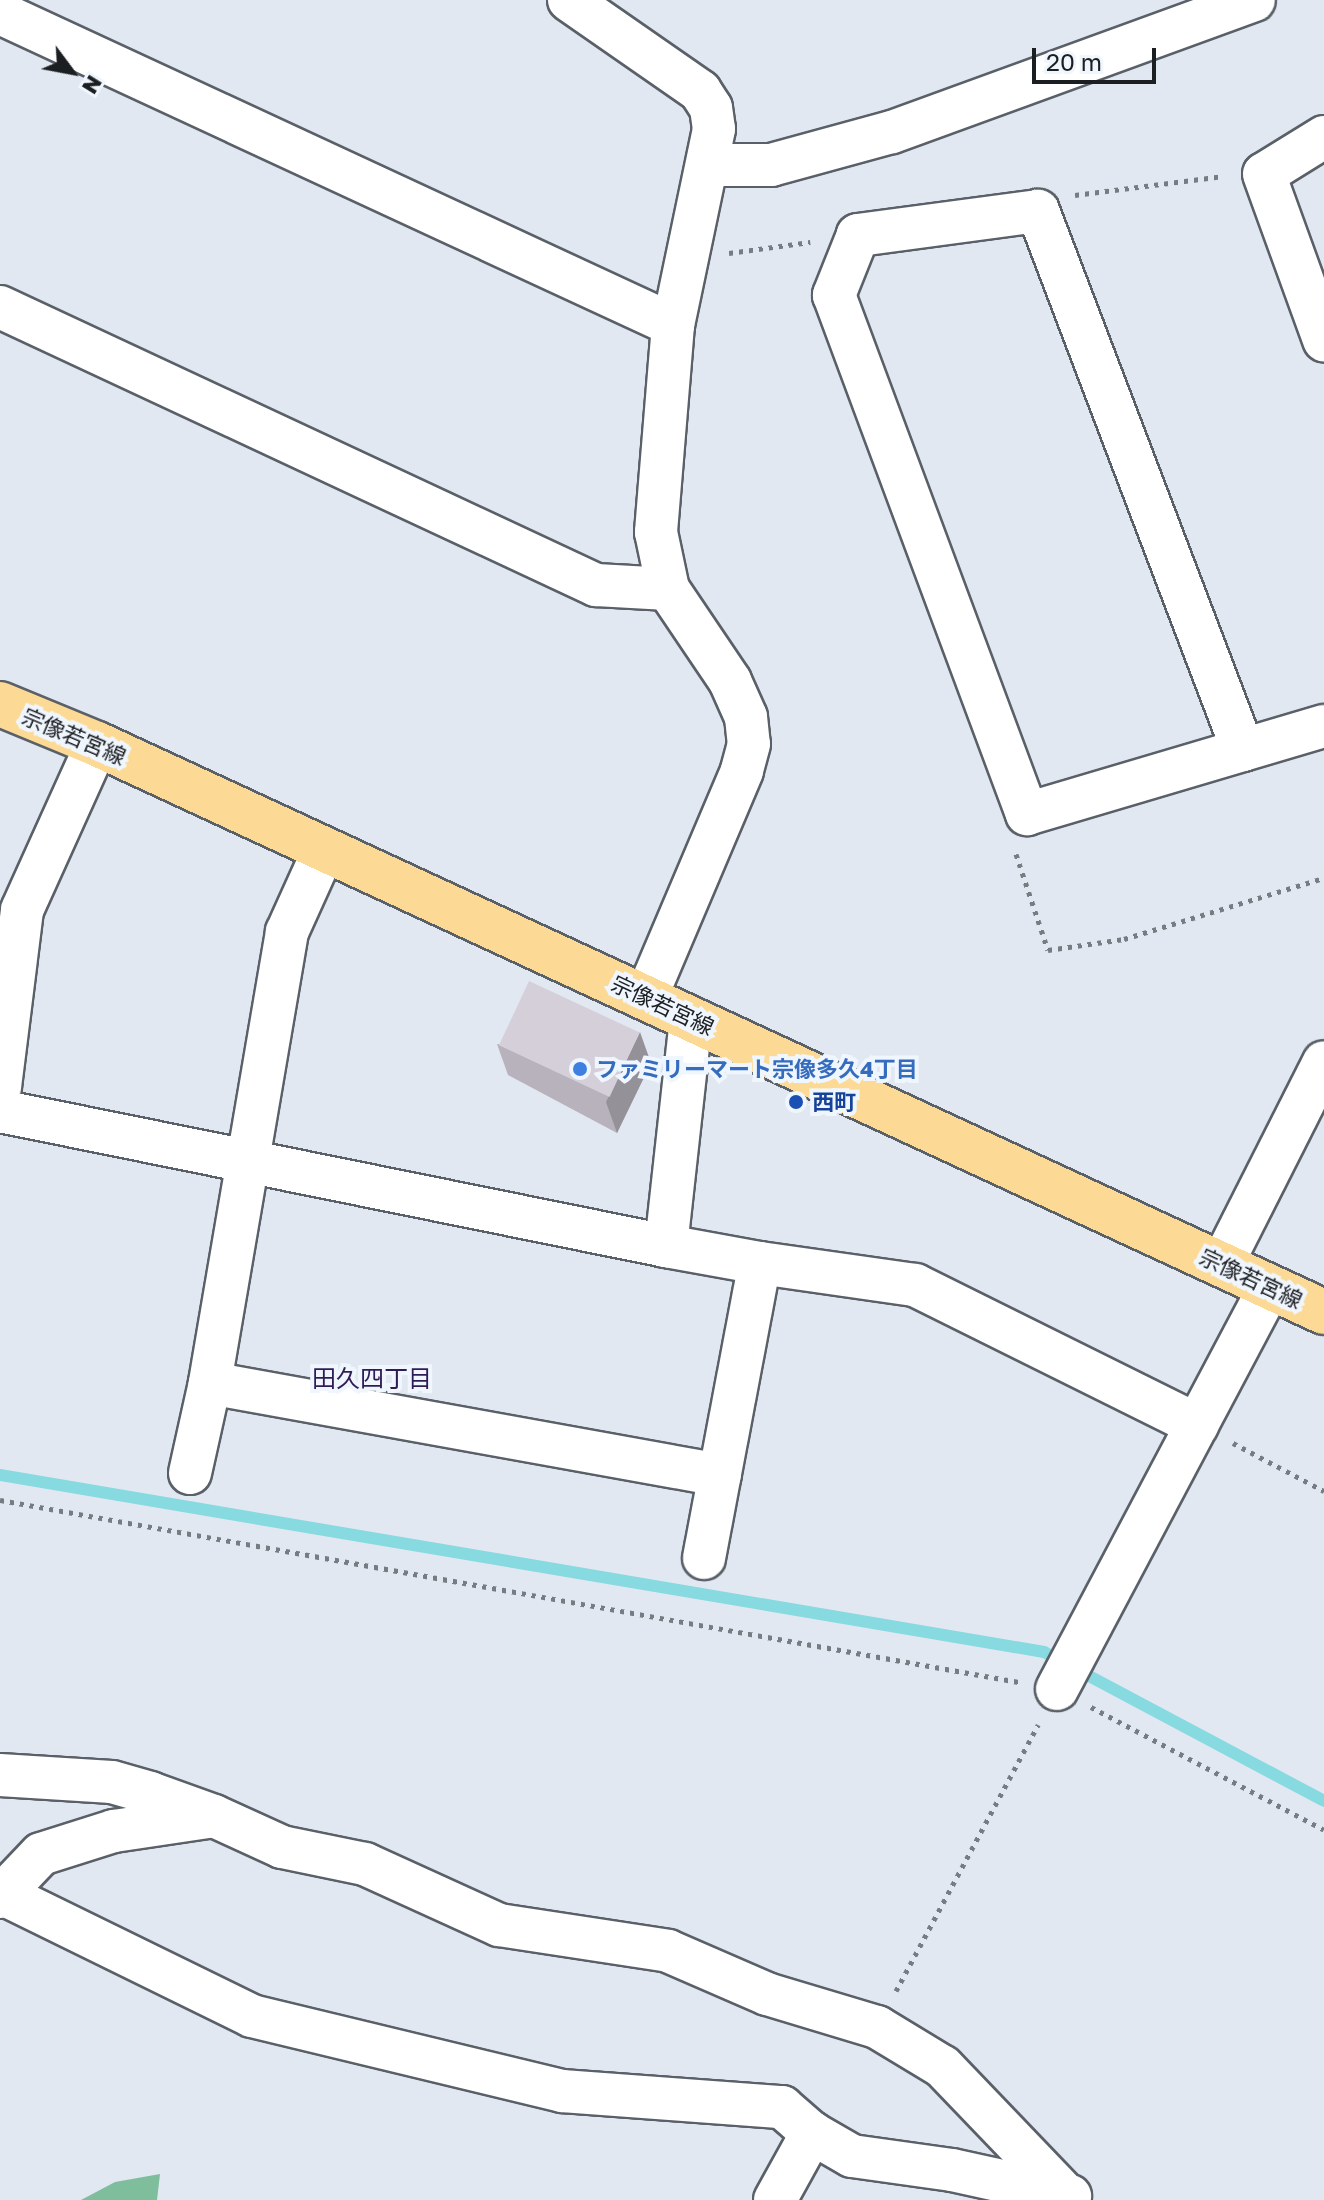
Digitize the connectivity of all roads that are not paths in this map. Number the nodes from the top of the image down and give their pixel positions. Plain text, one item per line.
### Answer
1 (569, 0) edge
2 (1254, 0) edge
3 (0, 13) edge
4 (1324, 137) edge
5 (709, 165) junction
6 (0, 307) edge
7 (673, 325) junction
8 (1324, 340) edge
9 (668, 589) junction
10 (0, 704) edge
11 (1324, 726) edge
12 (97, 744) junction
13 (1243, 750) junction
14 (324, 850) junction
15 (646, 997) junction
16 (691, 1018) junction
17 (1324, 1062) edge
18 (0, 1087) edge
19 (0, 1111) edge
20 (248, 1161) junction
21 (666, 1246) junction
22 (760, 1263) junction
23 (1222, 1264) junction
24 (1270, 1287) junction
25 (1324, 1312) edge
26 (210, 1383) junction
27 (1197, 1425) junction
28 (190, 1473) dead end
29 (720, 1475) junction
30 (704, 1558) dead end
31 (1057, 1689) road end
32 (0, 1775) edge
33 (214, 1816) junction
34 (1, 1896) edge
35 (812, 2133) junction
36 (921, 2182) edge
37 (1072, 2197) edge
38 (775, 2200) edge

1 - 5 street
2 - 5 street
3 - 7 street
4 - 8 street
5 - 7 street
6 - 9 street
7 - 9 street
9 - 15 street
10 - 12 main road, 宗像若宮線
11 - 13 street
12 - 14 main road, 宗像若宮線
12 - 18 street
13 - 13 street
14 - 15 main road, 宗像若宮線
14 - 20 street
15 - 16 main road, 宗像若宮線
16 - 21 street
16 - 23 main road, 宗像若宮線
17 - 23 street
19 - 20 street
20 - 21 street
20 - 26 street
21 - 22 street
22 - 27 street
22 - 29 street
23 - 24 main road, 宗像若宮線
24 - 25 main road, 宗像若宮線
24 - 27 street
26 - 28 street
26 - 29 street
27 - 31 street
29 - 30 street
32 - 33 street
33 - 34 street
33 - 37 street
34 - 35 street
35 - 36 street
35 - 38 street
36 - 37 street

